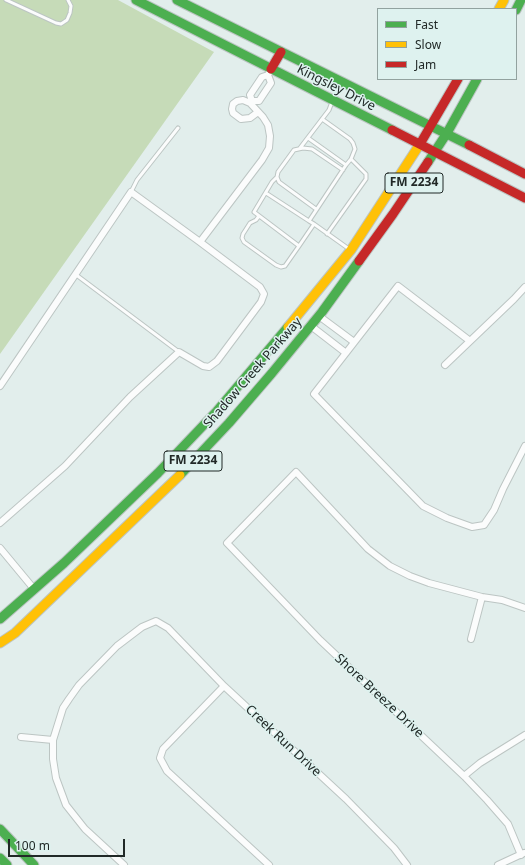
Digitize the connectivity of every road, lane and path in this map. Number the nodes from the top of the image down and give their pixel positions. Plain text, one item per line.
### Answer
1 (6, 0) edge
2 (68, 0) edge
3 (136, 0) edge
4 (177, 0) edge
5 (280, 52) junction
6 (270, 72) junction
7 (457, 80) edge
8 (476, 80) edge
9 (333, 100) junction
10 (251, 102) junction
11 (258, 112) junction
12 (322, 119) junction
13 (432, 126) junction
14 (178, 128) dead end
15 (447, 133) junction
16 (308, 138) junction
17 (420, 145) junction
18 (300, 148) junction
19 (434, 152) junction
20 (351, 159) junction
21 (346, 165) junction
22 (343, 170) junction
23 (525, 174) edge
24 (277, 177) junction
25 (131, 192) junction
26 (266, 193) junction
27 (525, 198) edge
28 (316, 209) junction
29 (259, 216) junction
30 (309, 221) junction
31 (314, 224) junction
32 (327, 234) junction
33 (200, 242) junction
34 (299, 246) junction
35 (351, 250) junction
36 (75, 274) junction
37 (525, 286) edge
38 (319, 316) junction
39 (311, 326) junction
40 (470, 341) junction
41 (354, 342) junction
42 (180, 352) junction
43 (346, 353) junction
44 (445, 365) dead end
45 (0, 386) edge
46 (525, 446) edge
47 (0, 523) edge
48 (0, 548) edge
49 (34, 589) junction
50 (482, 597) junction
51 (525, 608) edge
52 (0, 619) edge
53 (471, 640) dead end
54 (0, 643) edge
55 (224, 686) junction
56 (525, 735) edge
57 (21, 737) dead end
58 (53, 740) junction
59 (464, 776) junction
60 (0, 829) edge
61 (523, 854) edge
62 (0, 858) edge
63 (7, 865) edge
64 (34, 865) edge
65 (124, 865) edge
66 (269, 865) edge
67 (407, 865) edge
68 (498, 865) edge

1 - 2 lane
3 - 6 main road, Kingsley Drive
4 - 5 main road, Kingsley Drive
5 - 6 main road
5 - 13 main road, Kingsley Drive
6 - 9 main road, Kingsley Drive
6 - 10 street
6 - 10 street
7 - 13 main road, Shadow Creek Parkway / FM 2234
8 - 15 main road, Shadow Creek Parkway / FM 2234
9 - 12 lane
9 - 17 main road, Kingsley Drive
10 - 11 street
10 - 11 street
11 - 33 street
12 - 16 lane
12 - 20 lane
13 - 15 main road, Kingsley Drive
13 - 17 main road, Shadow Creek Parkway / FM 2234
14 - 25 lane
15 - 19 main road, Shadow Creek Parkway / FM 2234
15 - 23 main road, Kingsley Drive
16 - 18 lane
16 - 21 lane
17 - 19 main road, Kingsley Drive
17 - 35 main road, Shadow Creek Parkway / FM 2234
18 - 22 lane
18 - 24 lane
19 - 27 main road, Kingsley Drive
19 - 38 main road, Shadow Creek Parkway / FM 2234
20 - 21 lane
20 - 32 lane
21 - 22 lane
22 - 28 lane
24 - 26 lane
24 - 28 lane
25 - 33 street
25 - 36 street
26 - 29 lane
26 - 30 lane
28 - 30 lane
29 - 34 lane
29 - 34 lane
30 - 31 lane
31 - 32 lane
31 - 34 lane
32 - 35 lane
33 - 42 street
35 - 49 main road, Shadow Creek Parkway / FM 2234
36 - 42 lane
36 - 45 street
37 - 40 street
38 - 39 main road, Shadow Creek Parkway / FM 2234
38 - 41 street
39 - 43 street
39 - 54 main road, Shadow Creek Parkway / FM 2234
40 - 41 street
40 - 44 street
41 - 43 street
42 - 47 street
43 - 46 street
48 - 49 street
49 - 52 main road, Shadow Creek Parkway / FM 2234
50 - 51 street
50 - 53 street
50 - 59 street, Shore Breeze Drive
55 - 58 street, Creek Run Drive
55 - 66 street
55 - 67 street, Creek Run Drive
56 - 59 street
57 - 58 street
58 - 65 street
59 - 61 street, Shore Breeze Drive
60 - 64 main road
61 - 68 street
62 - 63 main road

